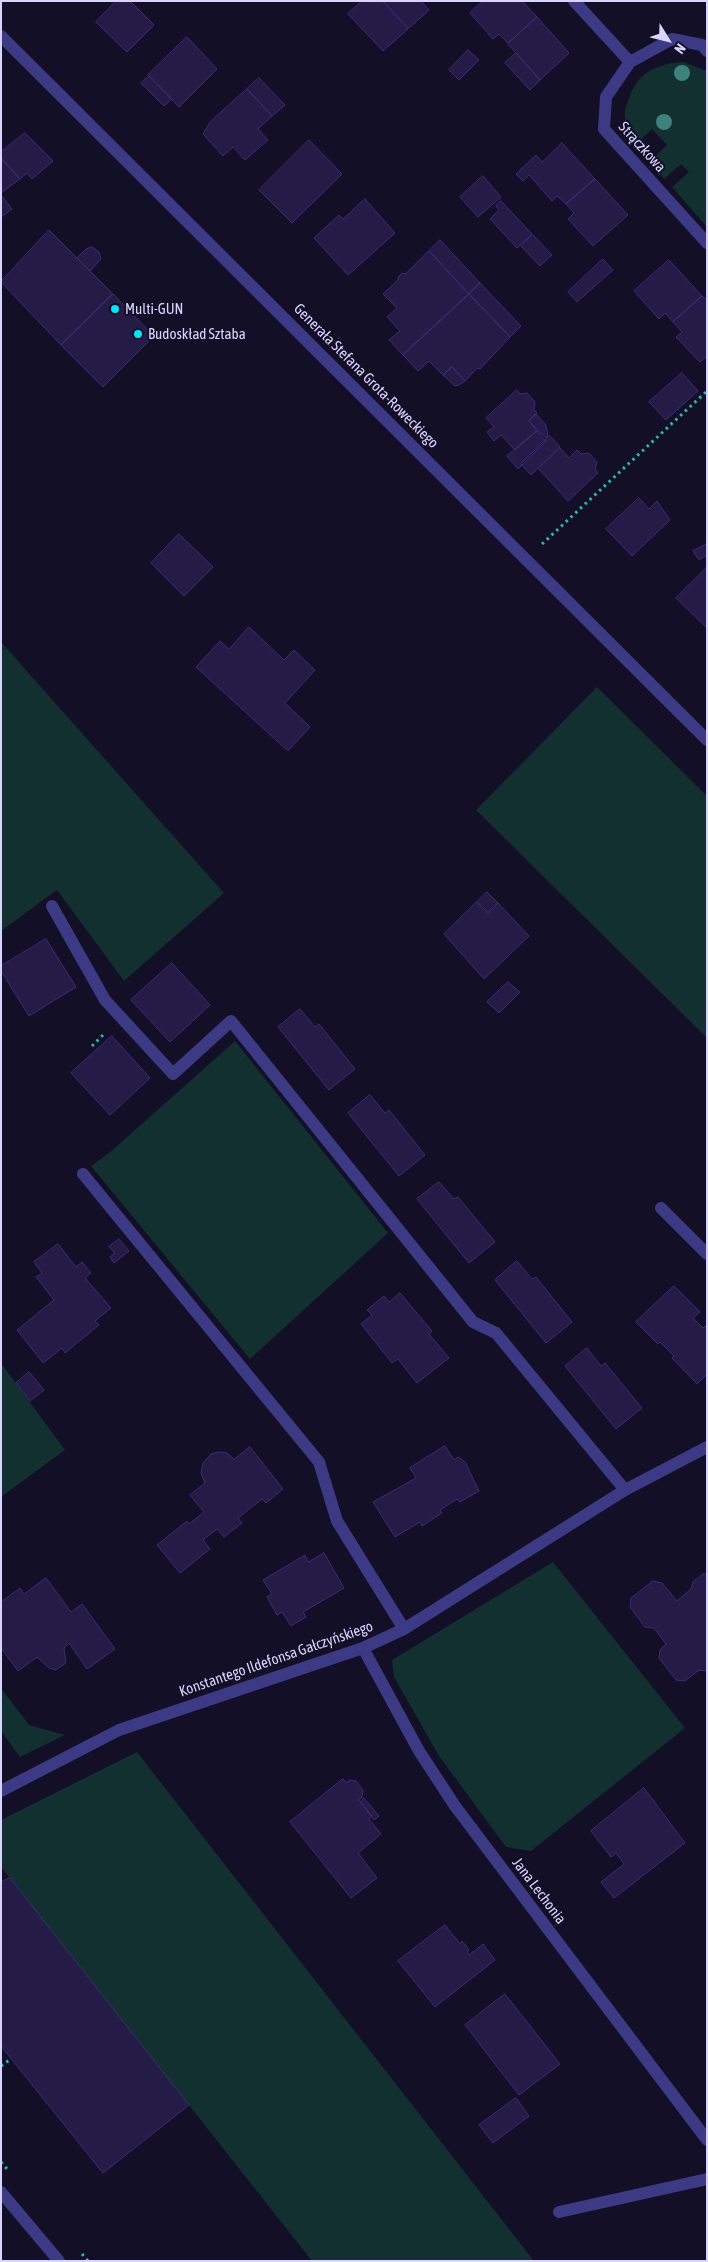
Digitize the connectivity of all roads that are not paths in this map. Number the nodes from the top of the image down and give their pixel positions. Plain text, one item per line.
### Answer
1 (574, 1) edge
2 (1, 36) edge
3 (707, 50) edge
4 (630, 62) junction
5 (707, 243) edge
6 (707, 740) edge
7 (52, 906) dead end
8 (83, 1174) dead end
9 (661, 1208) dead end
10 (707, 1254) edge
11 (707, 1447) edge
12 (624, 1490) junction
13 (404, 1628) junction
14 (364, 1648) junction
15 (1, 1791) edge
16 (707, 2140) edge
17 (707, 2179) edge
18 (1, 2192) edge
19 (559, 2212) dead end
20 (59, 2261) edge

1 - 4 street
2 - 6 street, Generała Stefana Grota-Roweckiego
3 - 4 street, Strączkowa
4 - 5 street, Strączkowa
7 - 12 street
8 - 13 street
9 - 10 street
11 - 12 street, Konstantego Ildefonsa Gałczyńskiego
12 - 13 street, Konstantego Ildefonsa Gałczyńskiego
13 - 14 street, Konstantego Ildefonsa Gałczyńskiego
14 - 15 street, Konstantego Ildefonsa Gałczyńskiego
14 - 16 street, Jana Lechonia
17 - 19 street
18 - 20 street

